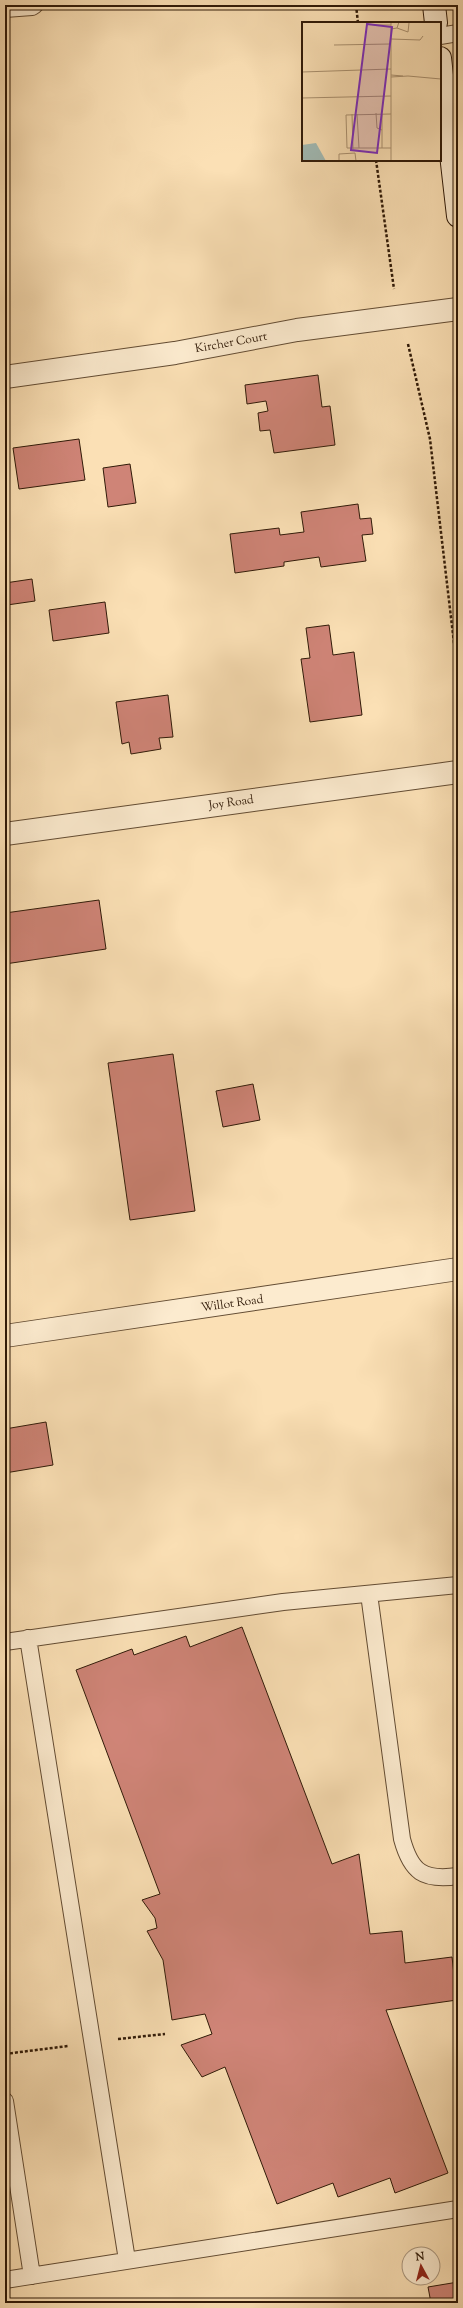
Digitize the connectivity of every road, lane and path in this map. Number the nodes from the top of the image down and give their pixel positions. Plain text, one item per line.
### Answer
1 (35, 5) edge
2 (356, 5) edge
3 (434, 5) edge
4 (5, 9) edge
5 (358, 22) edge
6 (436, 22) edge
7 (458, 33) edge
8 (441, 36) edge
9 (441, 67) edge
10 (376, 161) edge
11 (458, 216) edge
12 (458, 309) edge
13 (398, 317) junction
14 (5, 377) edge
15 (458, 678) edge
16 (458, 772) edge
17 (5, 834) edge
18 (458, 1269) edge
19 (5, 1336) edge
20 (458, 1586) edge
21 (369, 1594) junction
22 (28, 1638) junction
23 (5, 1642) edge
24 (458, 1876) edge
25 (5, 2102) edge
26 (458, 2209) edge
27 (127, 2260) junction
28 (32, 2276) junction
29 (5, 2280) edge

1 - 4 lane
2 - 5 path
3 - 6 street
7 - 8 lane
9 - 11 street
10 - 13 path
12 - 13 street, Kircher Court
13 - 14 street, Kircher Court
13 - 15 path
16 - 17 street, Joy Road
18 - 19 street, Willot Road
20 - 21 lane
21 - 22 lane
21 - 24 lane
22 - 23 lane
22 - 27 lane
25 - 28 lane
26 - 27 lane
27 - 28 lane
28 - 29 lane

